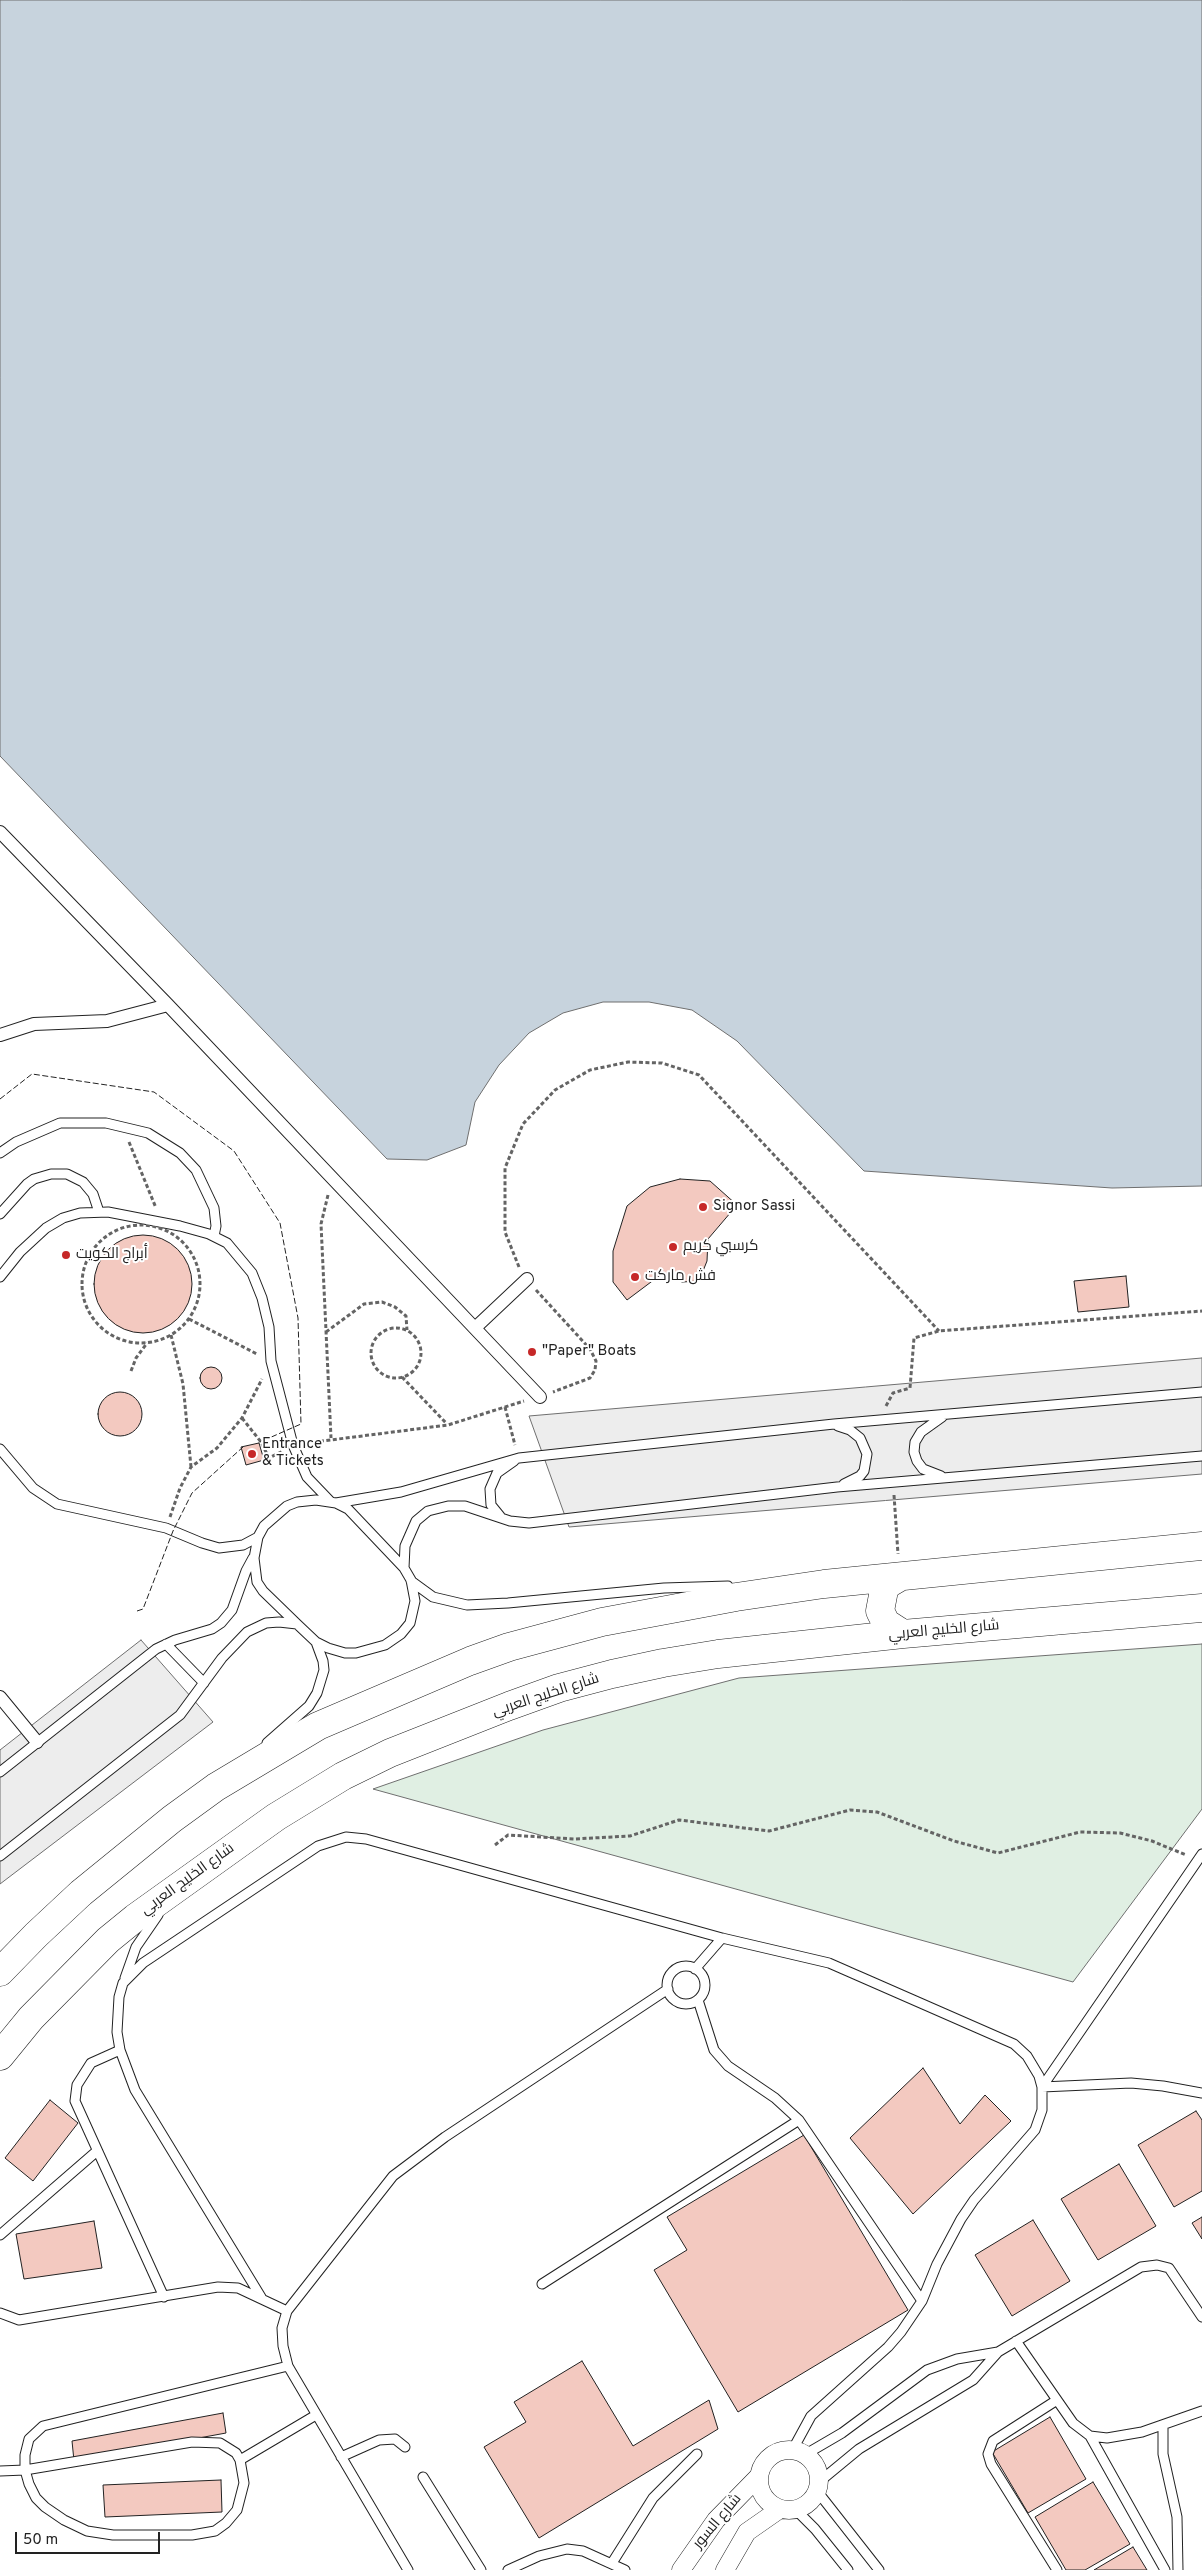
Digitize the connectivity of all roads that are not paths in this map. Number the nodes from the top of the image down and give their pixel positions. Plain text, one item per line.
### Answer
1 (0, 832) edge
2 (168, 1005) junction
3 (0, 1034) edge
4 (0, 1153) edge
5 (98, 1212) junction
6 (0, 1214) edge
7 (214, 1236) junction
8 (0, 1277) edge
9 (527, 1279) road end
10 (475, 1328) junction
11 (1202, 1392) edge
12 (540, 1396) road end
13 (947, 1415) junction
14 (834, 1424) junction
15 (0, 1449) edge
16 (1202, 1456) edge
17 (519, 1458) junction
18 (953, 1477) junction
19 (837, 1487) junction
20 (333, 1502) junction
21 (510, 1521) junction
22 (258, 1537) junction
23 (1202, 1546) edge
24 (254, 1558) junction
25 (404, 1568) junction
26 (900, 1577) junction
27 (411, 1580) junction
28 (824, 1584) junction
29 (1202, 1608) edge
30 (297, 1624) junction
31 (904, 1634) junction
32 (316, 1642) junction
33 (166, 1644) junction
34 (204, 1683) junction
35 (0, 1697) edge
36 (37, 1742) junction
37 (0, 1772) edge
38 (216, 1787) junction
39 (0, 1856) edge
40 (1200, 1857) edge
41 (189, 1879) junction
42 (722, 1938) junction
43 (695, 1969) junction
44 (0, 1972) edge
45 (123, 1984) junction
46 (668, 1989) junction
47 (698, 2000) junction
48 (120, 2050) junction
49 (0, 2056) edge
50 (1042, 2087) junction
51 (1202, 2093) edge
52 (798, 2120) junction
53 (97, 2151) junction
54 (0, 2235) edge
55 (542, 2284) dead end
56 (164, 2297) junction
57 (261, 2297) junction
58 (922, 2301) junction
59 (287, 2311) junction
60 (0, 2313) edge
61 (1202, 2317) edge
62 (1016, 2341) junction
63 (998, 2352) junction
64 (288, 2366) junction
65 (1057, 2400) junction
66 (1202, 2411) edge
67 (316, 2415) junction
68 (1163, 2426) junction
69 (1090, 2436) junction
70 (405, 2447) dead end
71 (799, 2452) junction
72 (697, 2454) dead end
73 (341, 2457) junction
74 (240, 2460) junction
75 (25, 2470) junction
76 (0, 2471) edge
77 (758, 2476) junction
78 (423, 2477) dead end
79 (818, 2486) junction
80 (787, 2509) junction
81 (612, 2563) junction
82 (408, 2570) edge
83 (481, 2570) edge
84 (508, 2570) edge
85 (624, 2570) edge
86 (681, 2570) edge
87 (726, 2570) edge
88 (848, 2570) edge
89 (879, 2570) edge
90 (1057, 2570) edge
91 (1165, 2570) edge
92 (1178, 2570) edge

1 - 2 street
2 - 3 street
2 - 10 street
4 - 7 lane
5 - 6 lane
5 - 7 lane
5 - 8 lane
7 - 20 lane
9 - 10 street
10 - 12 street
11 - 13 lane
13 - 14 lane
13 - 18 lane
14 - 17 lane
14 - 19 lane
15 - 22 lane
16 - 18 lane
17 - 20 lane
17 - 21 lane
18 - 19 lane
19 - 21 lane
20 - 22 lane
20 - 25 lane
21 - 25 lane
22 - 24 lane
23 - 26 main road
24 - 30 lane
24 - 33 lane
25 - 27 lane
26 - 28 main road
26 - 31 main road
27 - 28 lane
27 - 32 lane
28 - 38 main road
29 - 31 main road, شارع الخليج العربي
30 - 32 lane
30 - 34 lane
31 - 41 main road, شارع الخليج العربي
32 - 38 lane
33 - 34 lane
33 - 36 lane
34 - 39 lane
35 - 36 street
36 - 37 lane
38 - 44 main road
40 - 50 lane
41 - 45 lane
41 - 49 main road, شارع الخليج العربي
42 - 43 lane
42 - 45 lane
42 - 50 lane
43 - 46 lane
43 - 47 lane
45 - 48 lane
46 - 47 lane
46 - 59 lane
47 - 52 lane
48 - 53 lane
48 - 57 lane
50 - 51 lane
50 - 58 lane
52 - 55 lane
52 - 58 lane
53 - 54 lane
53 - 56 lane
56 - 57 lane
56 - 60 lane
57 - 59 lane
58 - 71 lane
59 - 64 lane
61 - 62 lane
62 - 63 lane
62 - 65 lane
63 - 71 lane
63 - 79 lane
64 - 67 lane
64 - 75 lane
65 - 69 lane
65 - 90 lane
66 - 68 lane
67 - 73 lane
67 - 74 lane
68 - 69 lane
68 - 92 lane
69 - 91 lane
70 - 73 lane
71 - 77 street
71 - 79 street
72 - 81 lane
73 - 82 lane
74 - 75 lane
74 - 75 lane
75 - 76 lane
77 - 80 street
77 - 86 street, شارع السور
78 - 83 lane
79 - 80 street
79 - 89 lane
80 - 87 street, شارع السور
80 - 88 lane
81 - 84 lane
81 - 85 lane

